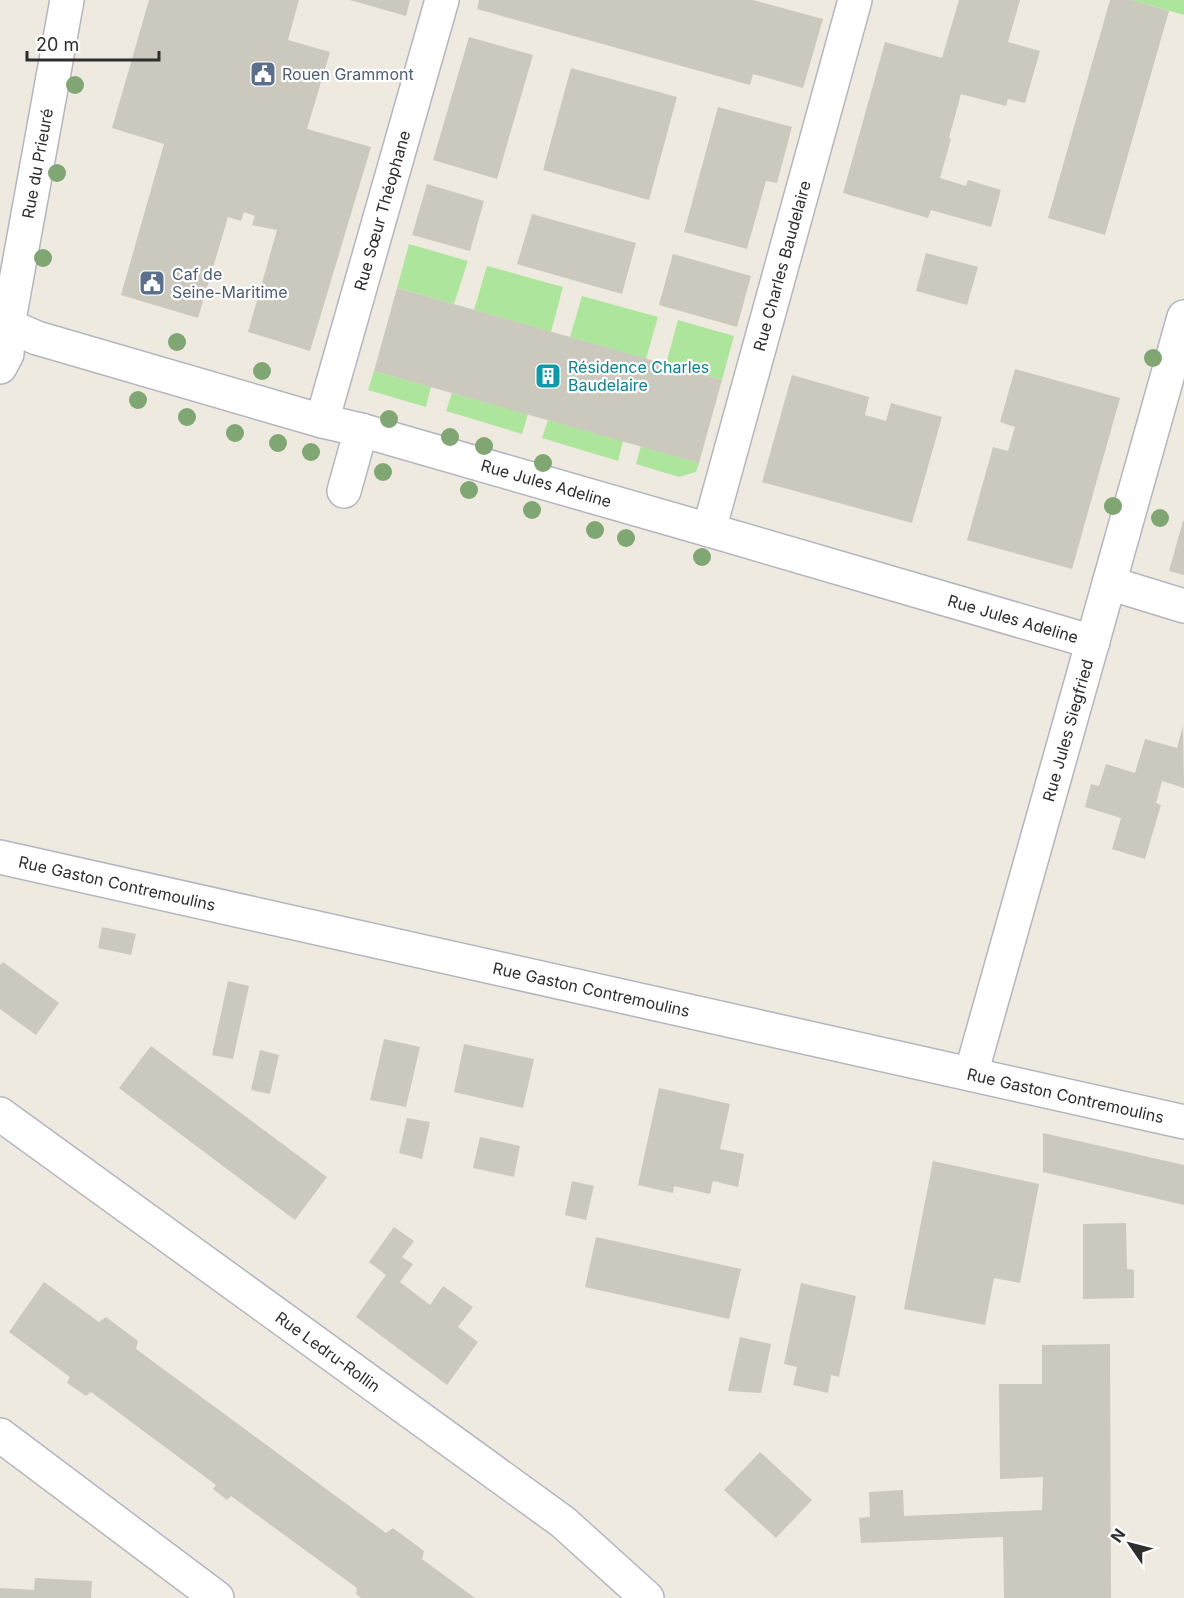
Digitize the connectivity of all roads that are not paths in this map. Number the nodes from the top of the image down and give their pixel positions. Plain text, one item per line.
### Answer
1 (67, 0) edge
2 (442, 0) edge
3 (855, 0) edge
4 (1184, 316) edge
5 (4, 323) edge
6 (0, 367) edge
7 (322, 421) junction
8 (362, 430) junction
9 (344, 491) dead end
10 (709, 530) junction
11 (1109, 583) junction
12 (1184, 606) edge
13 (1093, 642) junction
14 (0, 857) edge
15 (971, 1074) junction
16 (0, 1114) edge
17 (1184, 1122) edge
18 (0, 1435) edge
19 (642, 1596) edge
20 (217, 1598) edge

1 - 5 street, Rue du Prieuré
2 - 7 street, Rue Sœur Théophane
3 - 10 street, Rue Charles Baudelaire
4 - 11 street, Rue Jules Siegfried
5 - 6 street, Rue du Prieuré
5 - 7 street, Rue Jules Adeline
7 - 8 street, Rue Jules Adeline
8 - 9 street
8 - 10 street, Rue Jules Adeline
10 - 13 street, Rue Jules Adeline
11 - 12 street
11 - 13 street, Rue Jules Siegfried
13 - 15 street, Rue Jules Siegfried
14 - 15 street, Rue Gaston Contremoulins
15 - 17 street, Rue Gaston Contremoulins
16 - 19 street, Rue Ledru-Rollin
18 - 20 street

